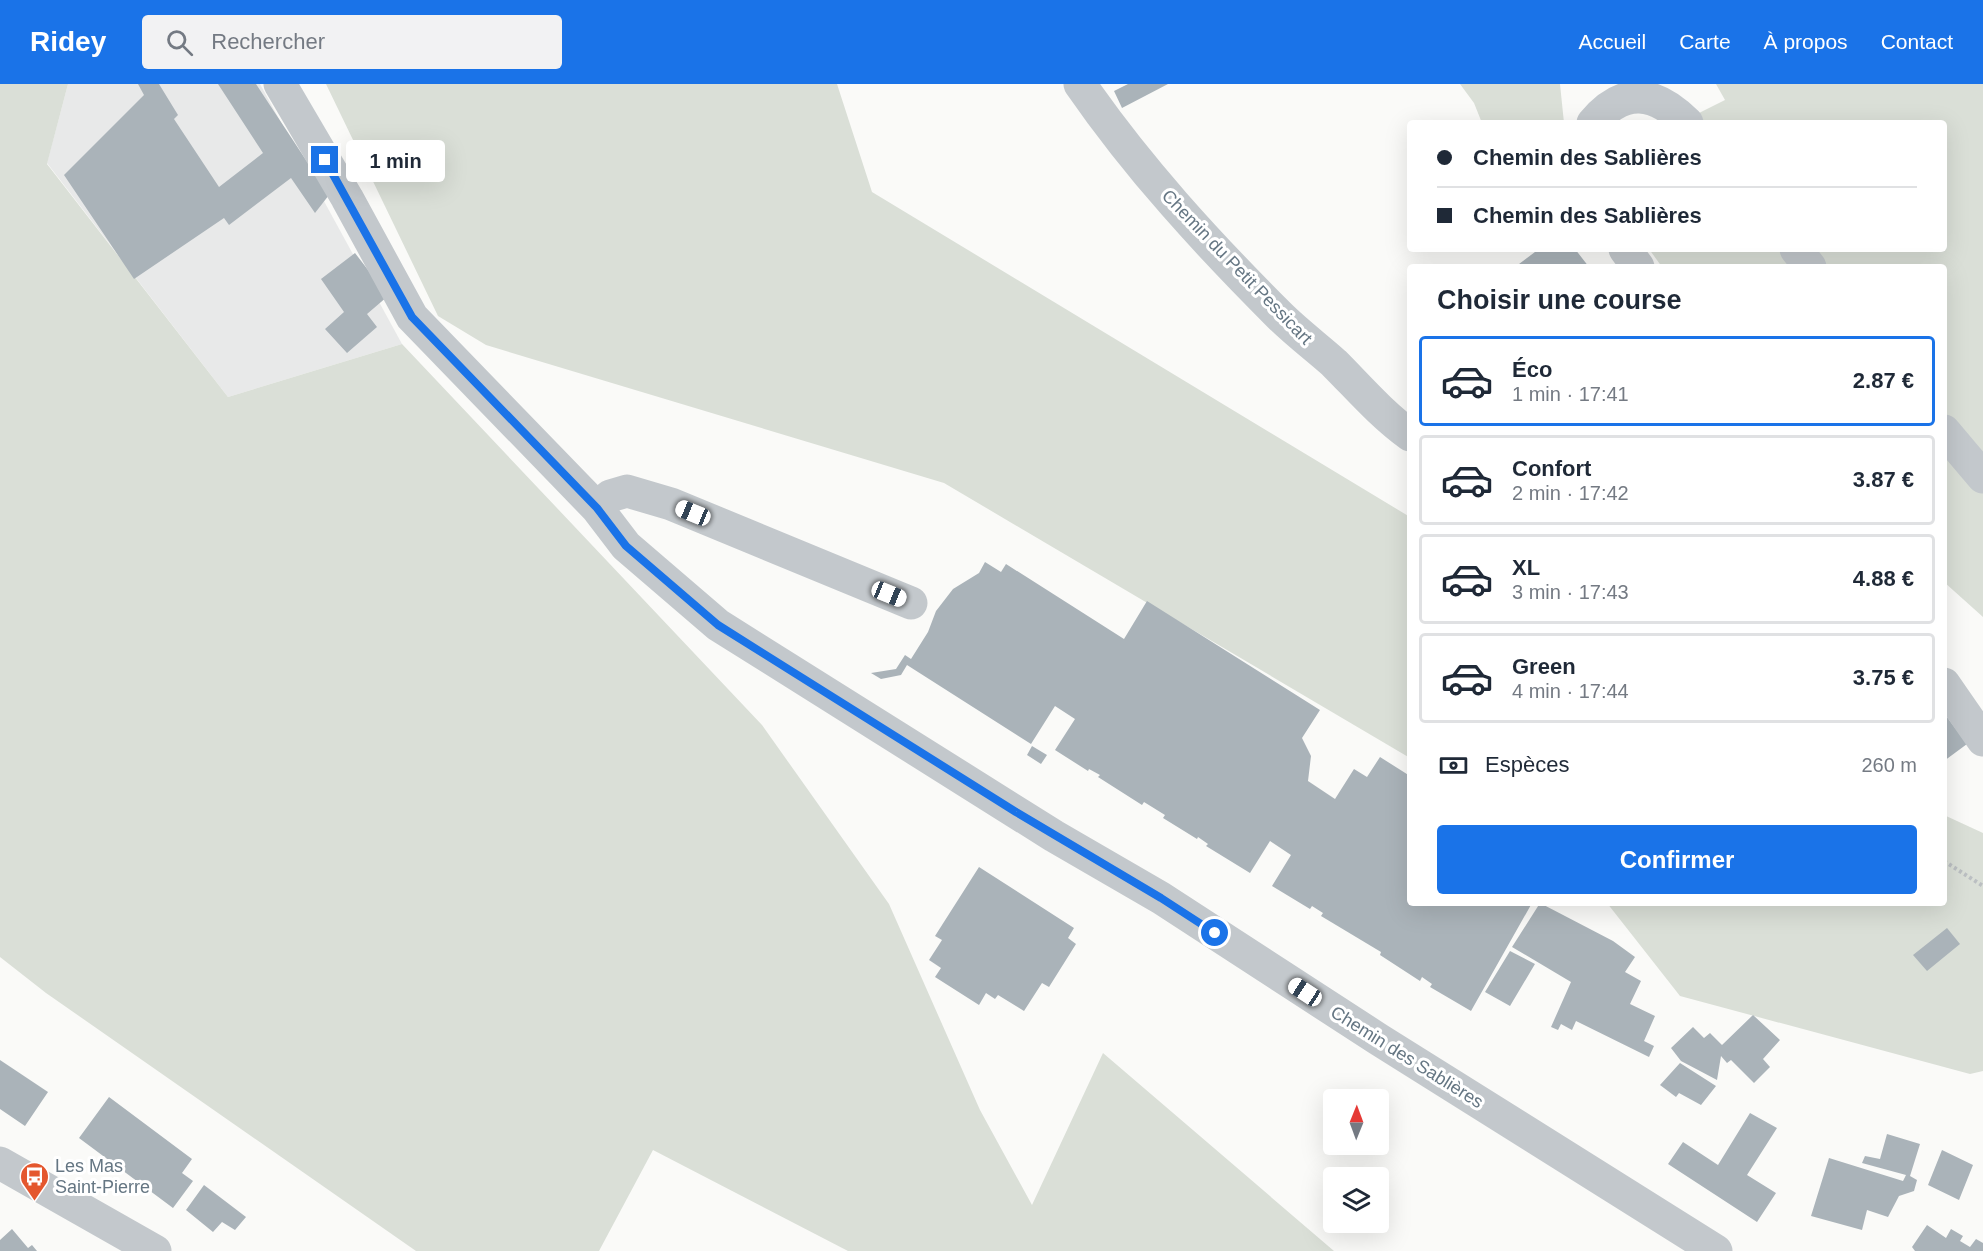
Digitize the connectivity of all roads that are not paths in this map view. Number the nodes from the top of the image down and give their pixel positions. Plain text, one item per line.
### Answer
1 (280, 84) edge
2 (1080, 84) edge
3 (1619, 92) edge
4 (1595, 120) edge
5 (1684, 120) edge
6 (1798, 252) edge
7 (1808, 264) edge
8 (1407, 433) edge
9 (1947, 435) edge
10 (1983, 477) edge
11 (597, 508) junction
12 (911, 603) dead end
13 (1947, 688) edge
14 (1983, 740) edge
15 (0, 1163) edge
16 (121, 1242) edge
17 (155, 1251) edge
18 (1716, 1251) edge

1 - 11 street, Chemin des Sablières
2 - 8 street, Chemin du Petit Pessicart
3 - 4 street
3 - 5 street
6 - 7 street
9 - 10 street
11 - 12 street
11 - 18 street, Chemin des Sablières
13 - 14 street
15 - 16 street
16 - 17 street

